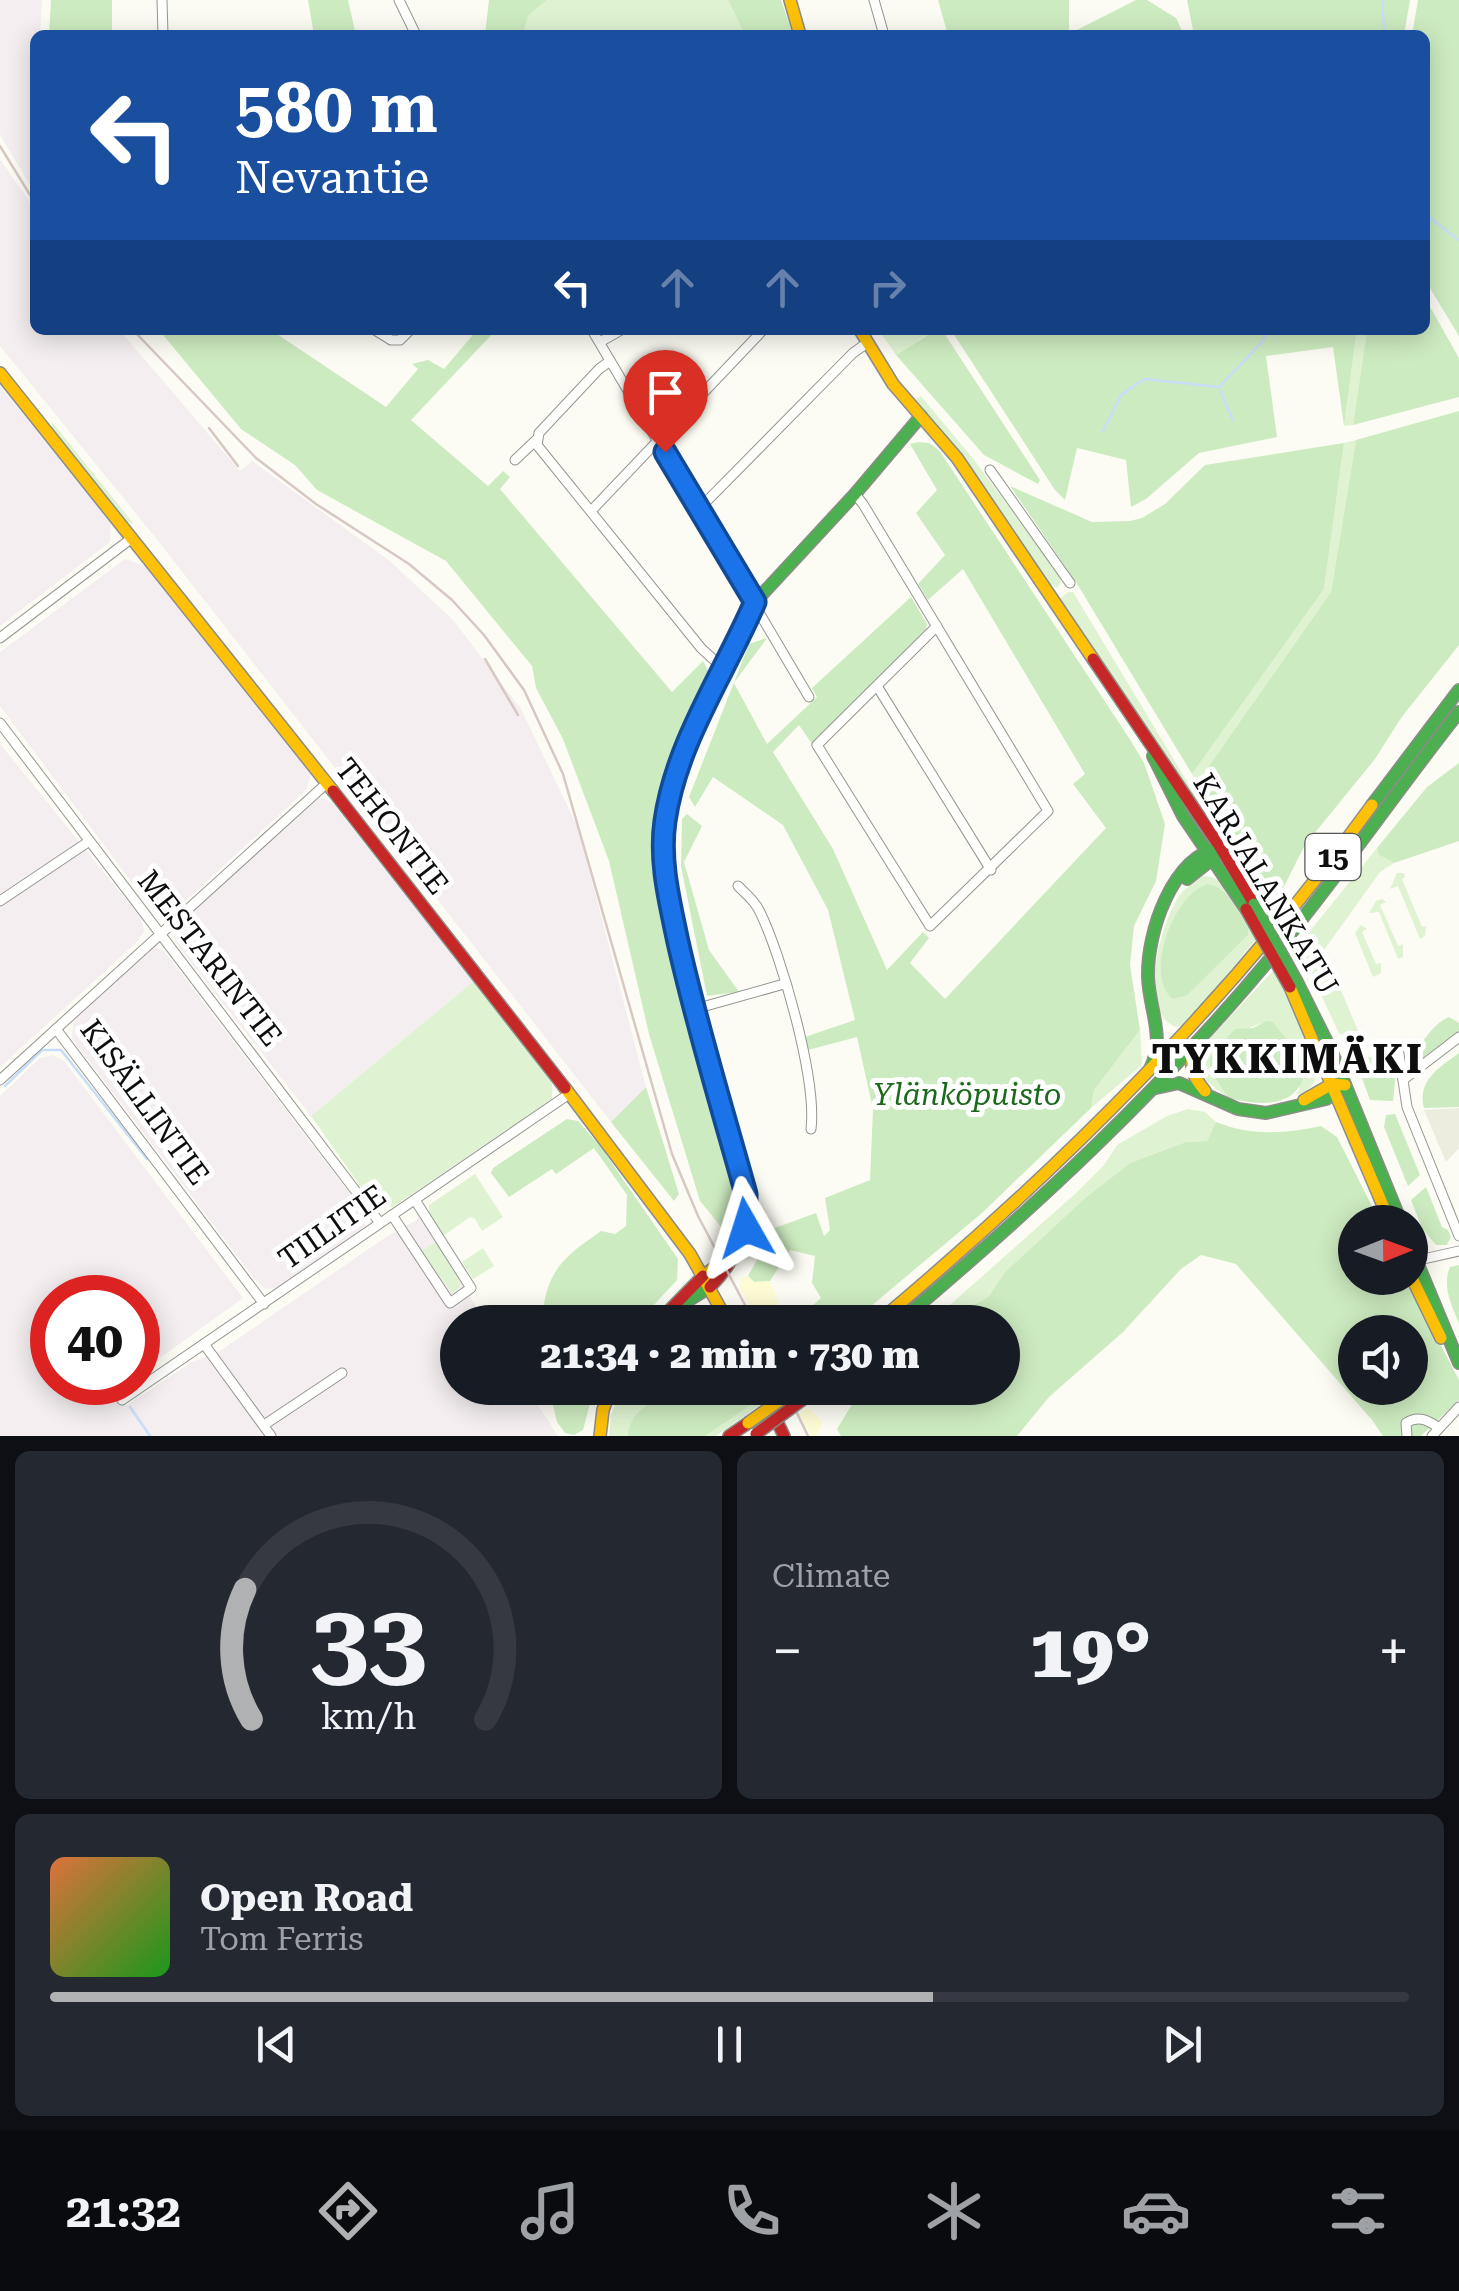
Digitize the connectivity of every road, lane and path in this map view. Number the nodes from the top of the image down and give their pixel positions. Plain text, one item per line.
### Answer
1 (162, 0) edge
2 (400, 0) edge
3 (790, 0) edge
4 (874, 0) edge
5 (163, 30) edge
6 (414, 30) edge
7 (799, 30) edge
8 (883, 30) edge
9 (384, 335) edge
10 (405, 335) edge
11 (595, 335) edge
12 (612, 335) edge
13 (759, 335) edge
14 (862, 335) edge
15 (600, 342) junction
16 (866, 343) junction
17 (610, 361) junction
18 (0, 374) edge
19 (921, 416) junction
20 (536, 440) junction
21 (658, 441) junction
22 (514, 460) dead end
23 (990, 470) dead end
24 (855, 494) junction
25 (699, 509) junction
26 (591, 510) junction
27 (132, 538) junction
28 (1070, 583) dead end
29 (755, 602) junction
30 (937, 626) junction
31 (0, 638) edge
32 (724, 663) junction
33 (877, 686) junction
34 (1459, 690) edge
35 (809, 696) dead end
36 (1459, 712) edge
37 (0, 723) edge
38 (1148, 742) junction
39 (327, 783) junction
40 (88, 842) junction
41 (1220, 846) junction
42 (1209, 855) junction
43 (991, 870) junction
44 (738, 886) dead end
45 (0, 901) edge
46 (1250, 906) junction
47 (161, 932) junction
48 (784, 984) junction
49 (1152, 1008) junction
50 (695, 1009) junction
51 (1201, 1018) junction
52 (1214, 1022) junction
53 (56, 1029) junction
54 (1459, 1037) edge
55 (1399, 1054) dead end
56 (0, 1080) edge
57 (1402, 1080) junction
58 (1338, 1088) junction
59 (569, 1094) junction
60 (1208, 1094) junction
61 (1125, 1098) junction
62 (1140, 1100) junction
63 (811, 1130) dead end
64 (415, 1200) junction
65 (1383, 1205) edge
66 (1393, 1205) edge
67 (392, 1215) junction
68 (380, 1223) junction
69 (1459, 1236) edge
70 (1459, 1250) edge
71 (1428, 1257) edge
72 (706, 1282) junction
73 (1420, 1295) edge
74 (1428, 1295) edge
75 (264, 1304) junction
76 (678, 1305) edge
77 (719, 1305) edge
78 (898, 1305) edge
79 (918, 1305) edge
80 (204, 1344) junction
81 (1459, 1364) edge
82 (342, 1373) dead end
83 (160, 1374) edge
84 (606, 1405) edge
85 (769, 1405) edge
86 (785, 1405) edge
87 (1459, 1407) edge
88 (264, 1425) junction
89 (752, 1431) edge
90 (1435, 1432) edge
91 (271, 1436) edge
92 (600, 1436) edge
93 (729, 1436) edge
94 (784, 1436) edge
95 (1407, 1436) edge

1 - 5 street
2 - 6 street
3 - 7 main road
4 - 8 street
9 - 10 street
11 - 15 street
12 - 15 street
13 - 21 street
14 - 16 main road, KARJALANKATU
15 - 17 street
16 - 19 main road, KARJALANKATU
16 - 25 street
17 - 20 street
17 - 21 street
18 - 27 main road, TEHONTIE
19 - 24 main road
19 - 38 main road, KARJALANKATU
20 - 22 street
20 - 26 street
21 - 25 street
21 - 26 street
23 - 28 street
24 - 29 main road
24 - 30 street
25 - 29 street
26 - 32 street
27 - 31 street
27 - 39 main road, TEHONTIE
29 - 32 main road
29 - 35 street
30 - 33 street
30 - 43 street
32 - 50 main road
33 - 43 street
33 - 43 street
34 - 51 main road, 15
36 - 52 main road, 15
37 - 40 street, MESTARINTIE
38 - 41 main road, KARJALANKATU
38 - 42 main road, KARJALANKATU
39 - 47 street, KISÄLLINTIE
39 - 59 main road, TEHONTIE
40 - 45 street
40 - 47 street, MESTARINTIE
41 - 42 main road
41 - 46 main road, KARJALANKATU
42 - 46 main road, KARJALANKATU
42 - 49 main road
44 - 48 street
46 - 58 main road, KARJALANKATU, bridge
47 - 53 street, KISÄLLINTIE
47 - 68 street, MESTARINTIE
48 - 50 street
48 - 63 street
49 - 51 main road
49 - 61 main road
50 - 72 main road
51 - 61 main road, 15
52 - 60 main road
52 - 62 main road, 15
53 - 56 street
53 - 75 street, KISÄLLINTIE
54 - 57 street
55 - 57 street
57 - 69 street
58 - 60 main road
58 - 65 main road, KARJALANKATU
58 - 66 main road, KARJALANKATU
59 - 64 street, TIILITIE
59 - 72 main road, TEHONTIE
60 - 62 main road
61 - 78 main road, 15
62 - 79 main road, 15
64 - 67 street, TIILITIE
64 - 67 street
67 - 68 street, TIILITIE
68 - 75 street, TIILITIE
70 - 71 street
72 - 76 main road
72 - 77 main road, TEHONTIE
73 - 81 main road
74 - 81 main road
75 - 80 street, TIILITIE
80 - 83 street, TIILITIE
80 - 88 street
82 - 88 street
84 - 92 main road
85 - 94 main road
86 - 89 main road, bridge
87 - 90 street
88 - 91 street
89 - 93 main road
90 - 95 street

